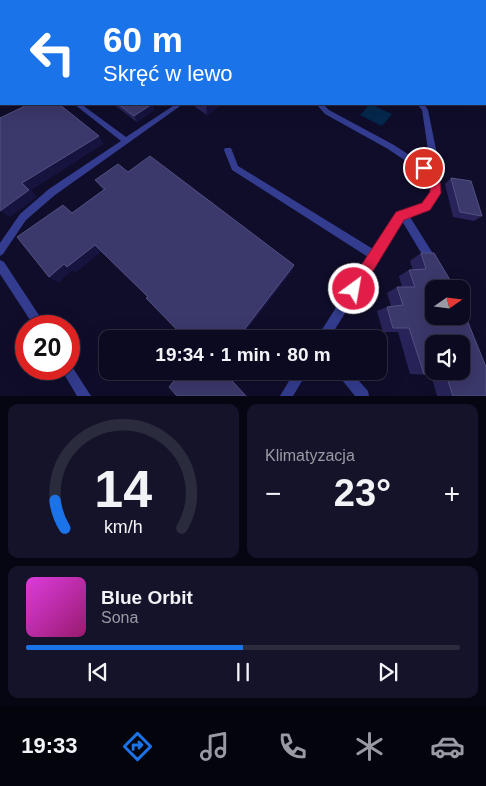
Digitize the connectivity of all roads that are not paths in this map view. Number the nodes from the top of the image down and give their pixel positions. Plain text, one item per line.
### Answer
1 (78, 105) edge
2 (179, 105) edge
3 (320, 105) edge
4 (421, 105) edge
5 (126, 141) junction
6 (228, 150) dead end
7 (435, 176) junction
8 (403, 214) junction
9 (0, 251) edge
10 (375, 256) junction
11 (0, 265) edge
12 (438, 273) edge
13 (33, 315) edge
14 (328, 330) edge
15 (74, 380) edge
16 (296, 380) edge
17 (350, 380) edge
18 (85, 396) edge
19 (286, 396) edge
20 (363, 396) edge

1 - 5 lane
2 - 5 lane
3 - 7 lane
4 - 7 lane
5 - 9 lane
6 - 10 lane
7 - 8 lane
8 - 10 lane
8 - 12 lane
10 - 14 lane
11 - 13 lane
15 - 18 lane
16 - 19 lane
17 - 20 lane

